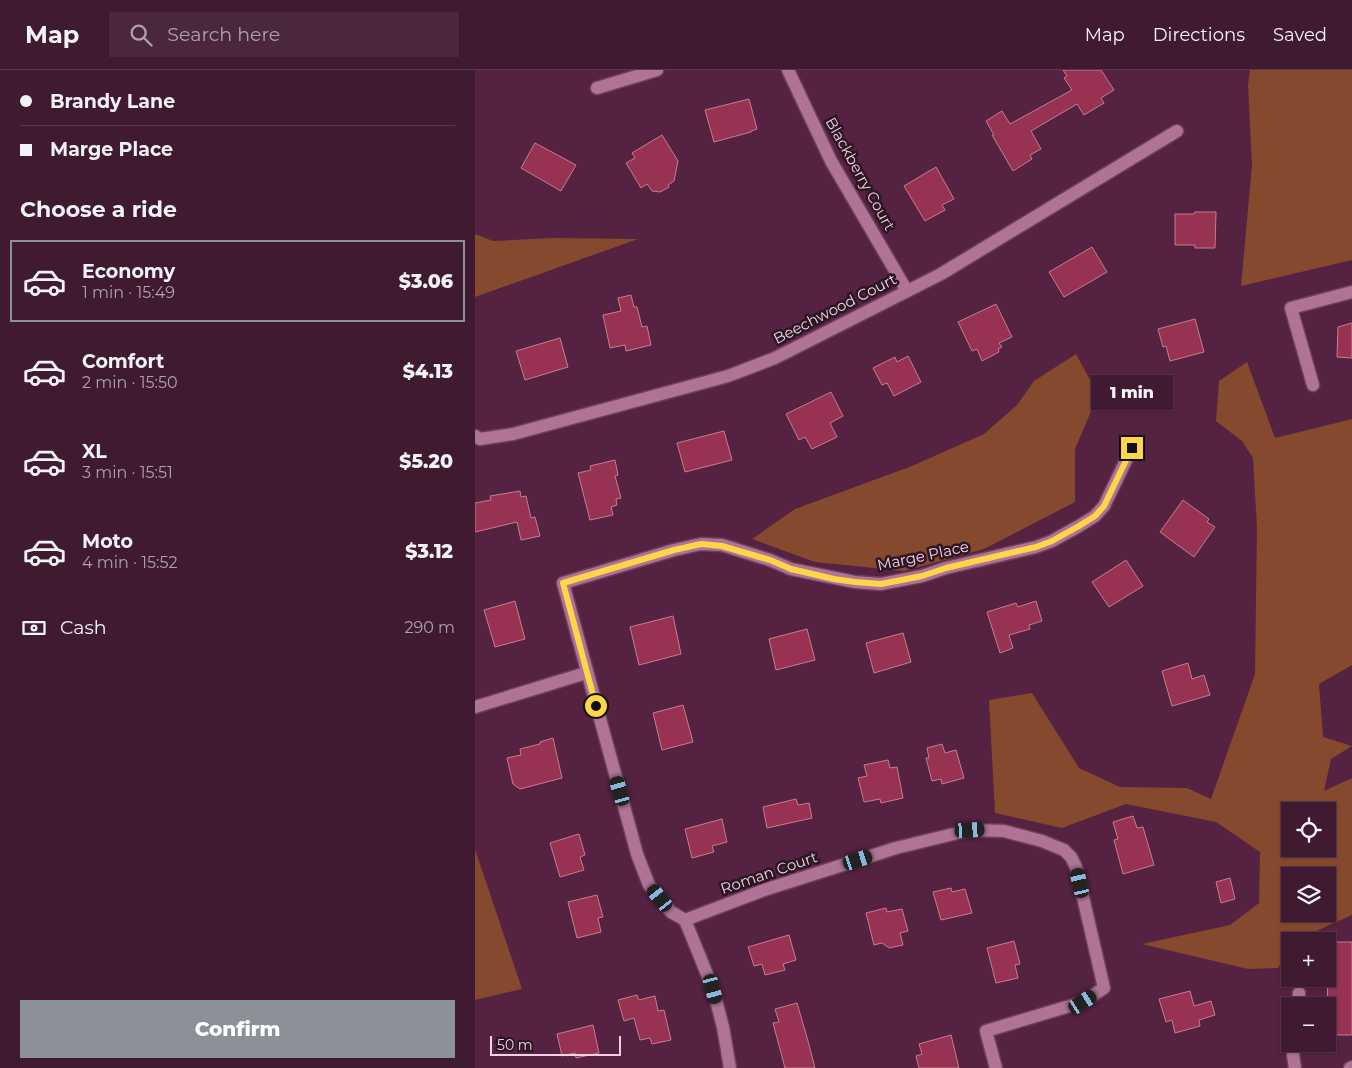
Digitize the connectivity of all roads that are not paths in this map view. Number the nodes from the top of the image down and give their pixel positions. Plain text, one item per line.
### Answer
1 (657, 70) edge
2 (788, 70) edge
3 (597, 88) dead end
4 (1177, 131) dead end
5 (907, 291) junction
6 (1352, 292) edge
7 (1313, 385) dead end
8 (475, 436) edge
9 (1132, 448) dead end
10 (586, 673) junction
11 (475, 707) edge
12 (685, 920) junction
13 (1299, 993) dead end
14 (1299, 997) edge
15 (1293, 1052) edge
16 (728, 1068) edge
17 (996, 1068) edge
18 (1295, 1068) edge

1 - 3 street
2 - 5 street, Blackberry Court
4 - 5 street, Beechwood Court
5 - 8 street, Beechwood Court
6 - 7 street
9 - 10 street, Marge Place
10 - 11 street
10 - 12 street
12 - 16 street
12 - 17 street, Roman Court
13 - 14 street
15 - 18 street

